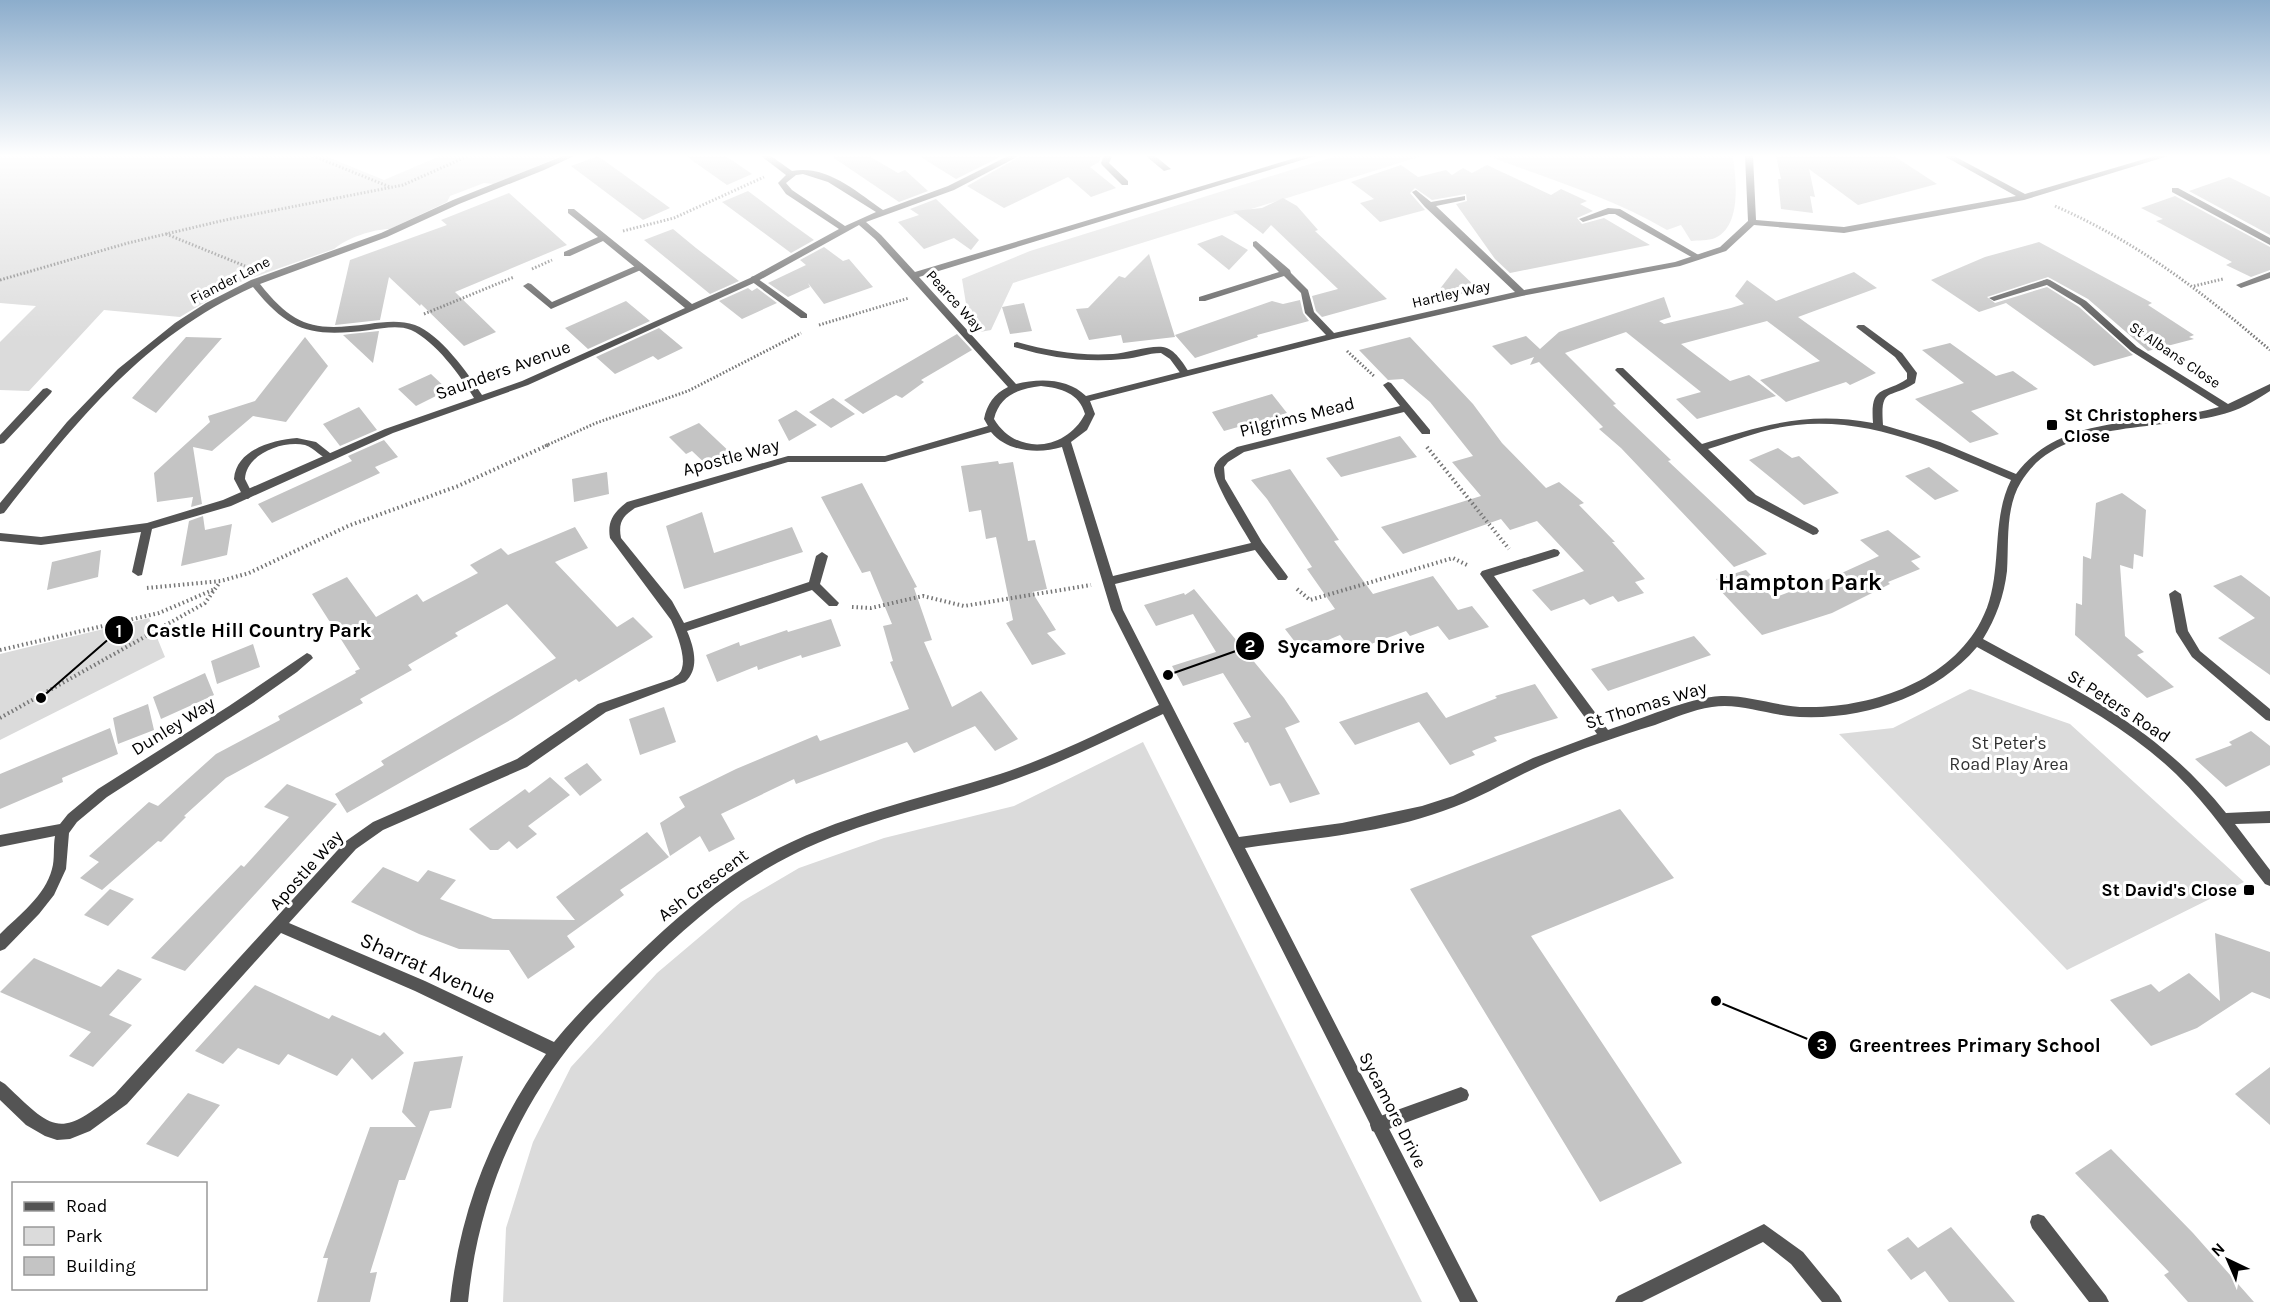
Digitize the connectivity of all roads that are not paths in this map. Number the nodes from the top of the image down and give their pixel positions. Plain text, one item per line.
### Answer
1 (425, 217) edge
2 (577, 217) edge
3 (827, 217) edge
4 (870, 217) edge
5 (1109, 217) edge
6 (1441, 217) edge
7 (1589, 217) edge
8 (1627, 217) edge
9 (1752, 217) edge
10 (1916, 217) edge
11 (2224, 217) edge
12 (1583, 219) dead end
13 (860, 221) junction
14 (1752, 222) junction
15 (845, 229) junction
16 (602, 237) junction
17 (2270, 242) edge
18 (1256, 244) dead end
19 (567, 254) road end
20 (1698, 257) junction
21 (640, 267) junction
22 (1287, 272) junction
23 (2270, 275) edge
24 (912, 276) junction
25 (754, 279) junction
26 (254, 282) junction
27 (2241, 285) dead end
28 (528, 286) dead end
29 (1522, 293) junction
30 (1994, 298) dead end
31 (1202, 299) dead end
32 (692, 309) junction
33 (804, 316) dead end
34 (1861, 327) dead end
35 (1332, 336) junction
36 (1017, 345) dead end
37 (1620, 370) dead end
38 (1184, 372) junction
39 (1388, 385) road end
40 (2270, 387) edge
41 (1014, 388) junction
42 (47, 391) dead end
43 (479, 398) junction
44 (1085, 399) junction
45 (1407, 408) junction
46 (2229, 409) junction
47 (1878, 427) junction
48 (992, 428) junction
49 (1426, 432) road end
50 (0, 441) edge
51 (1066, 442) junction
52 (1699, 448) junction
53 (330, 457) junction
54 (2016, 478) junction
55 (248, 495) junction
56 (0, 510) edge
57 (147, 527) junction
58 (1813, 531) dead end
59 (0, 537) edge
60 (1258, 545) junction
61 (1554, 554) dead end
62 (822, 556) dead end
63 (138, 572) road end
64 (1282, 577) road end
65 (1107, 582) junction
66 (813, 585) junction
67 (2175, 594) dead end
68 (833, 603) road end
69 (682, 628) junction
70 (1976, 640) junction
71 (307, 658) dead end
72 (1164, 708) junction
73 (2270, 716) edge
74 (1605, 735) junction
75 (2270, 818) edge
76 (2223, 819) junction
77 (63, 829) junction
78 (0, 841) edge
79 (1235, 843) junction
80 (2270, 879) edge
81 (280, 926) junction
82 (0, 944) edge
83 (557, 1051) junction
84 (0, 1089) edge
85 (1461, 1095) dead end
86 (1378, 1125) junction
87 (2038, 1222) dead end
88 (459, 1302) edge
89 (1469, 1302) edge
90 (1624, 1302) edge
91 (1833, 1302) edge
92 (2100, 1302) edge

1 - 26 street, Fiander Lane
2 - 16 street
3 - 15 street
4 - 13 street, Saunders Avenue
5 - 24 street, Pearce Way
6 - 29 street
7 - 12 street
8 - 20 street
9 - 14 street
10 - 14 street
11 - 17 street
13 - 15 street, Saunders Avenue
13 - 24 street
14 - 20 street, Hartley Way
15 - 25 street, Saunders Avenue
16 - 19 street
16 - 21 street
18 - 22 street
20 - 29 street, Hartley Way
21 - 28 street
21 - 32 street
22 - 31 street
22 - 35 street
23 - 27 street
24 - 41 street, Pearce Way
25 - 32 street, Saunders Avenue
25 - 33 street
26 - 43 street
26 - 56 street, Fiander Lane
29 - 35 street, Hartley Way
30 - 46 street, St Albans Close
32 - 43 street, Saunders Avenue
34 - 47 street
35 - 38 street, Hartley Way
36 - 38 street
37 - 52 street
38 - 44 street, Hartley Way
39 - 45 street
40 - 46 street, St Thomas Way
41 - 44 street
41 - 48 street
42 - 50 street
43 - 53 street, Saunders Avenue
44 - 51 street
45 - 49 street
45 - 60 street, Pilgrims Mead
46 - 54 street, St Thomas Way
47 - 52 street
47 - 54 street
48 - 51 street
48 - 69 street, Apostle Way
51 - 65 street, Sycamore Drive
52 - 58 street
53 - 55 street, Saunders Avenue
53 - 55 street
54 - 70 street, St Thomas Way
55 - 57 street, Saunders Avenue
57 - 59 street, Saunders Avenue
57 - 63 street
60 - 64 street, Pilgrims Mead
60 - 65 street
61 - 74 street
62 - 66 street
65 - 72 street, Sycamore Drive
66 - 68 street
66 - 69 street
67 - 73 street
69 - 81 street, Apostle Way
70 - 74 street, St Thomas Way
70 - 76 street, St Peters Road
71 - 77 street, Dunley Way
72 - 79 street, Sycamore Drive
72 - 83 street, Ash Crescent
74 - 79 street, St Thomas Way
75 - 76 street
76 - 80 street, St Peters Road
77 - 78 street
77 - 82 street
79 - 86 street, Sycamore Drive
81 - 83 street, Sharrat Avenue
81 - 84 street, Apostle Way
83 - 88 street, Ash Crescent
85 - 86 street
86 - 89 street, Sycamore Drive
87 - 92 street
90 - 91 street

